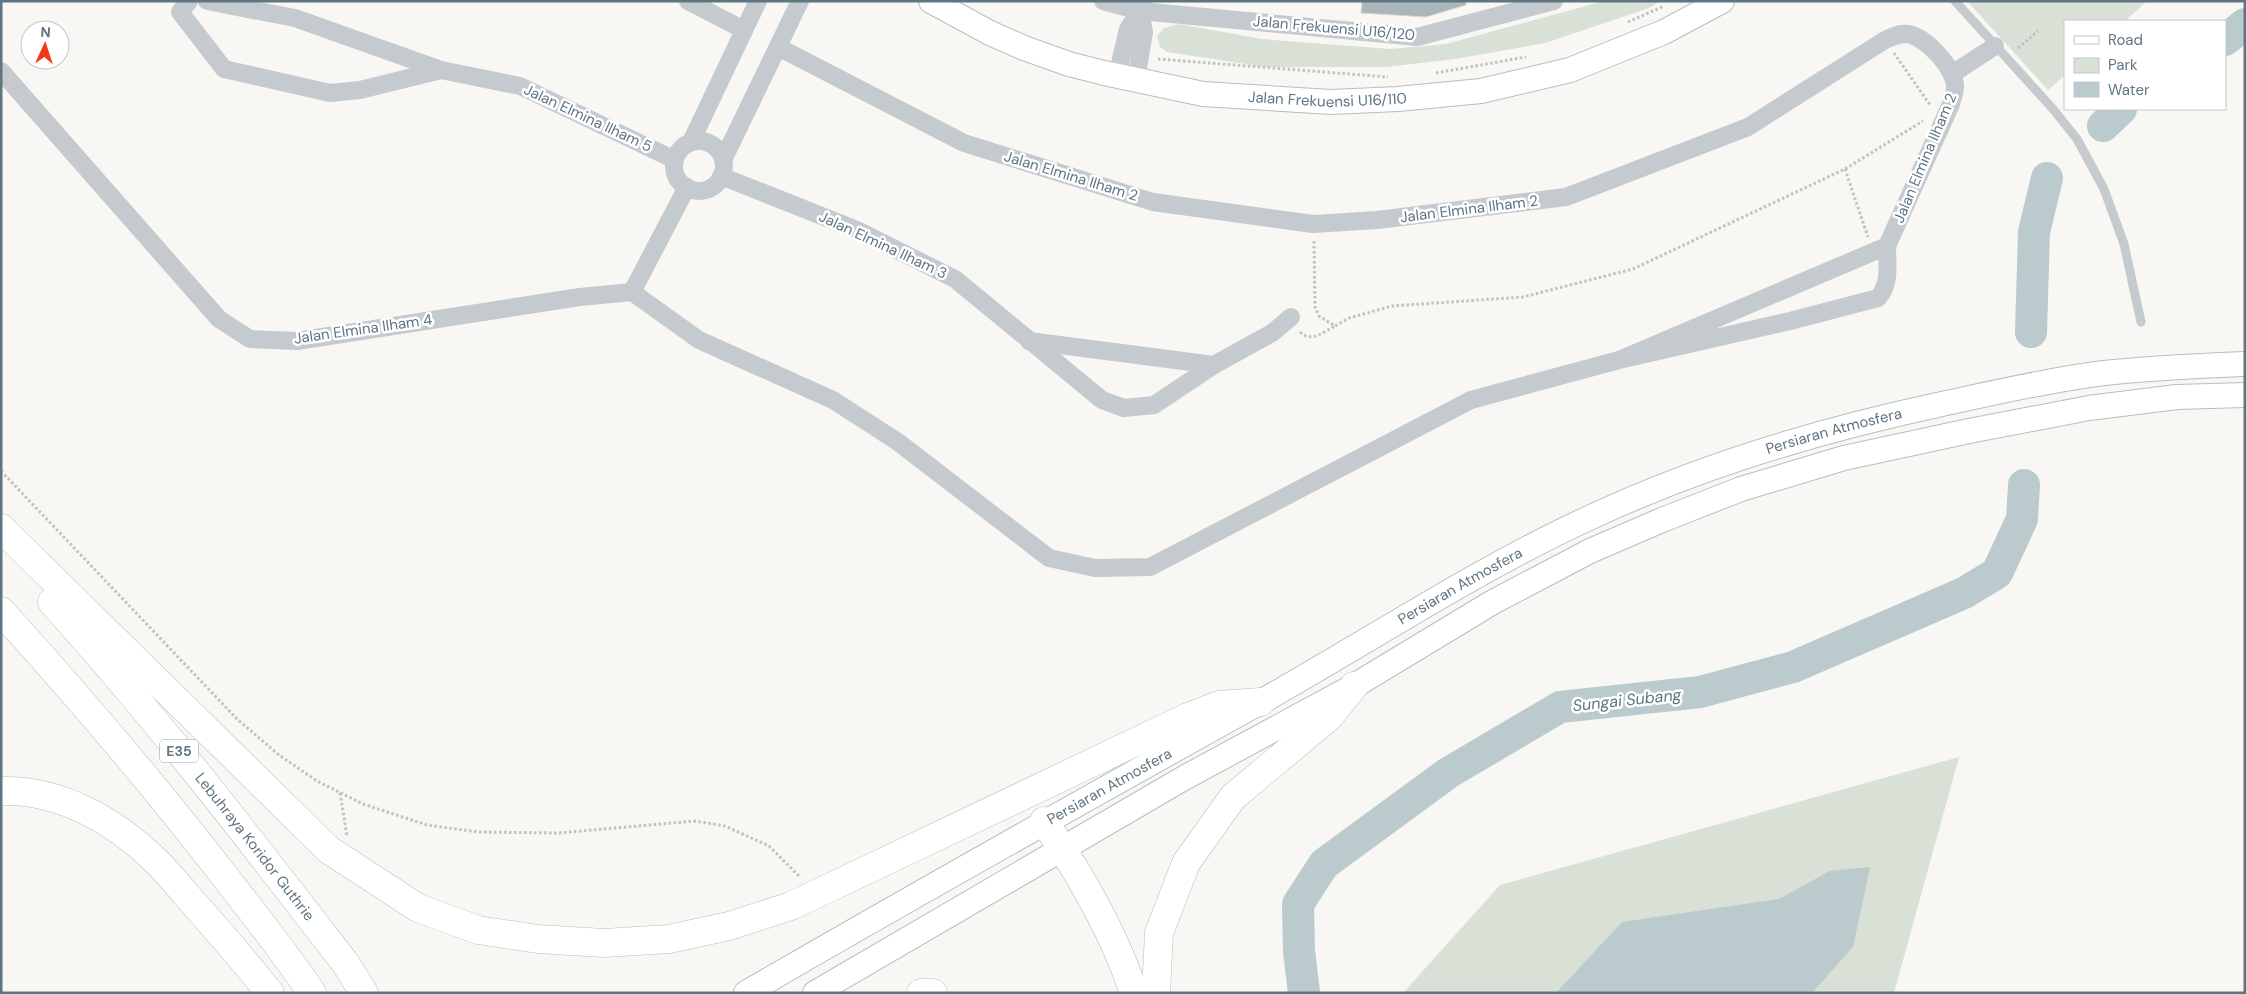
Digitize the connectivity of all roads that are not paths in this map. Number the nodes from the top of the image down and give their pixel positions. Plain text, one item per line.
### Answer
1 (189, 1) edge
2 (206, 1) edge
3 (688, 1) edge
4 (758, 1) edge
5 (800, 1) edge
6 (931, 1) edge
7 (1103, 1) edge
8 (1554, 1) edge
9 (1722, 1) edge
10 (1955, 1) edge
11 (1142, 6) edge
12 (744, 30) junction
13 (1995, 46) junction
14 (778, 47) junction
15 (440, 70) junction
16 (1, 71) edge
17 (1952, 74) junction
18 (1127, 78) junction
19 (691, 142) junction
20 (675, 160) junction
21 (722, 168) junction
22 (687, 187) junction
23 (1880, 249) junction
24 (632, 292) junction
25 (1291, 316) road end
26 (2141, 322) dead end
27 (1028, 341) junction
28 (1619, 360) junction
29 (1214, 364) junction
30 (2245, 364) edge
31 (2245, 395) edge
32 (1, 528) edge
33 (1, 546) edge
34 (1, 611) edge
35 (1354, 686) junction
36 (1261, 702) junction
37 (1, 790) edge
38 (1044, 821) junction
39 (1063, 849) junction
40 (270, 993) edge
41 (312, 993) edge
42 (364, 993) edge
43 (746, 993) edge
44 (815, 993) edge
45 (920, 993) edge
46 (933, 993) edge
47 (1134, 993) edge
48 (1156, 993) edge

1 - 15 street, Jalan Elmina Ilham 5
2 - 15 street, Jalan Elmina Ilham 5
3 - 12 street
4 - 12 street
5 - 14 street
6 - 18 main road, Jalan Frekuensi U16/110
7 - 11 street, Jalan Frekuensi U16/120
8 - 11 street, Jalan Frekuensi U16/120
9 - 18 main road, Jalan Frekuensi U16/110
10 - 13 lane
11 - 18 street
11 - 18 street
12 - 19 street
13 - 17 street
13 - 26 lane
14 - 17 street, Jalan Elmina Ilham 2
14 - 21 street
15 - 20 street, Jalan Elmina Ilham 5
16 - 24 street, Jalan Elmina Ilham 4
17 - 23 street, Jalan Elmina Ilham 2
19 - 20 street
19 - 21 street
20 - 22 street
21 - 22 street
21 - 27 street, Jalan Elmina Ilham 3
22 - 24 street
23 - 28 street, Jalan Elmina Ilham 2
23 - 28 street, Jalan Elmina Ilham 2
24 - 28 street, Jalan Elmina Ilham 2
25 - 29 street, Jalan Elmina Ilham 3
27 - 29 street
27 - 29 street, Jalan Elmina Ilham 3
30 - 36 main road, Persiaran Atmosfera
31 - 35 main road, Persiaran Atmosfera
32 - 36 highway
33 - 42 highway, Lebuhraya Koridor Guthrie / E35
34 - 41 highway, E35
35 - 39 main road, Persiaran Atmosfera
35 - 48 highway
36 - 38 main road, Persiaran Atmosfera
37 - 40 highway
38 - 39 highway
38 - 43 main road, Persiaran Atmosfera
39 - 44 main road, Persiaran Atmosfera
39 - 47 highway
45 - 46 highway

